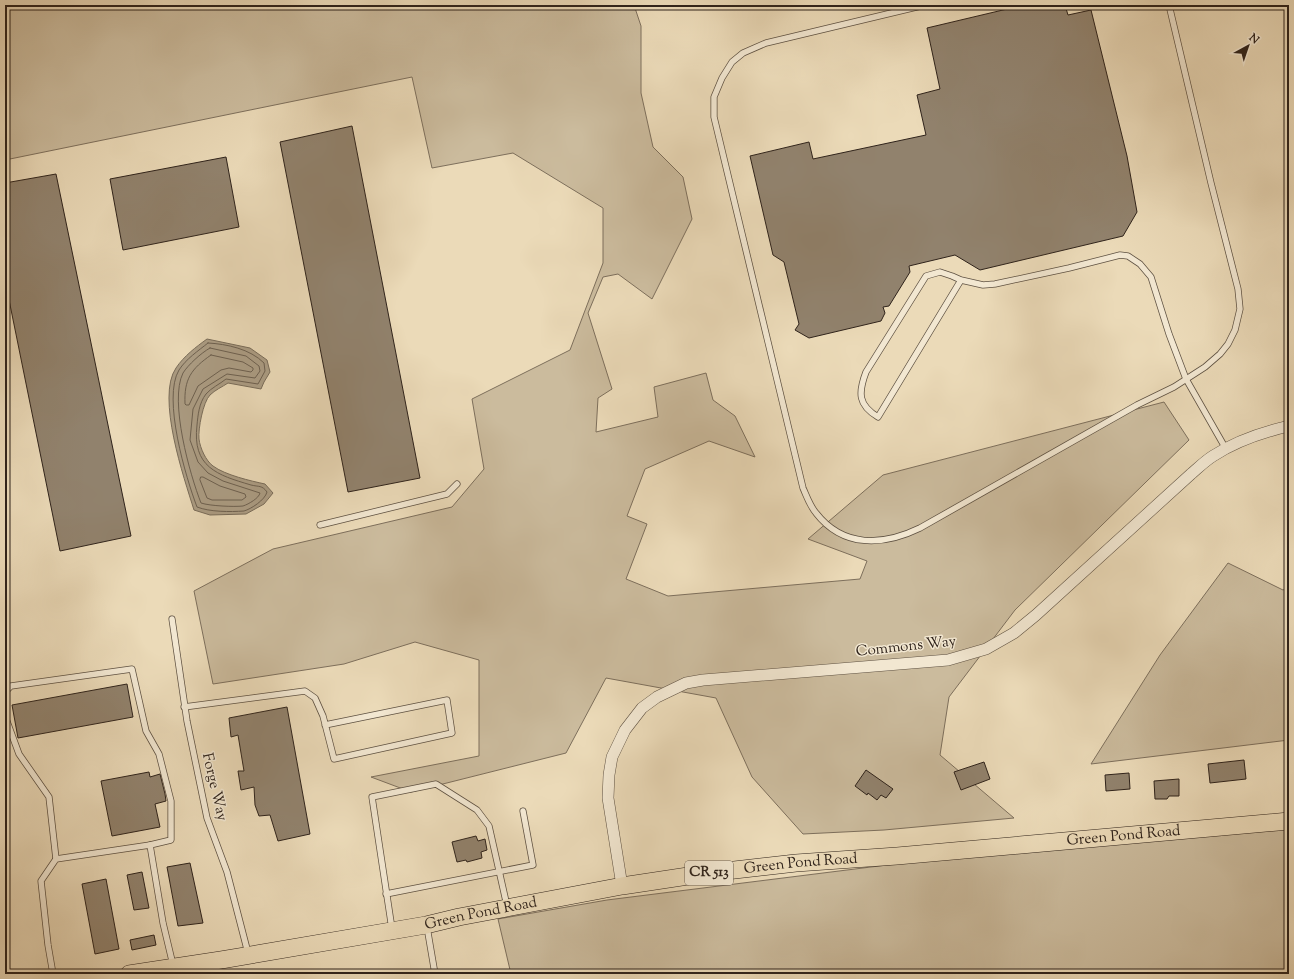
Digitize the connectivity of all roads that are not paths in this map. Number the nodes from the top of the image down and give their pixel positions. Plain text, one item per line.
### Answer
1 (925, 5) edge
2 (1169, 5) edge
3 (961, 280) junction
4 (1186, 379) junction
5 (1289, 426) edge
6 (1226, 449) junction
7 (457, 484) dead end
8 (320, 525) dead end
9 (172, 620) dead end
10 (5, 692) edge
11 (184, 707) junction
12 (5, 716) edge
13 (325, 724) junction
14 (523, 811) dead end
15 (1289, 821) edge
16 (150, 845) junction
17 (56, 859) junction
18 (500, 872) junction
19 (622, 886) junction
20 (386, 894) junction
21 (508, 908) junction
22 (426, 925) junction
23 (392, 931) junction
24 (249, 956) junction
25 (174, 971) edge
26 (54, 974) edge
27 (133, 974) edge
28 (435, 974) edge

1 - 4 lane
2 - 4 lane
3 - 3 lane
3 - 4 lane
4 - 6 lane
5 - 6 street, Commons Way
6 - 19 street, Commons Way
7 - 8 lane
9 - 11 lane, Forge Way
10 - 16 lane
11 - 13 lane
11 - 24 lane, Forge Way
12 - 17 lane
13 - 13 lane
14 - 18 lane
15 - 19 main road, Green Pond Road / CR 513
16 - 17 lane
16 - 25 lane
17 - 26 lane
18 - 20 lane
18 - 20 lane
18 - 21 lane
19 - 21 main road, Green Pond Road / CR 513
20 - 23 lane
21 - 22 main road, Green Pond Road / CR 513
22 - 23 main road, Green Pond Road / CR 513
22 - 28 lane
23 - 24 main road, Green Pond Road / CR 513
24 - 25 main road, Green Pond Road / CR 513
25 - 27 main road, Green Pond Road / CR 513

